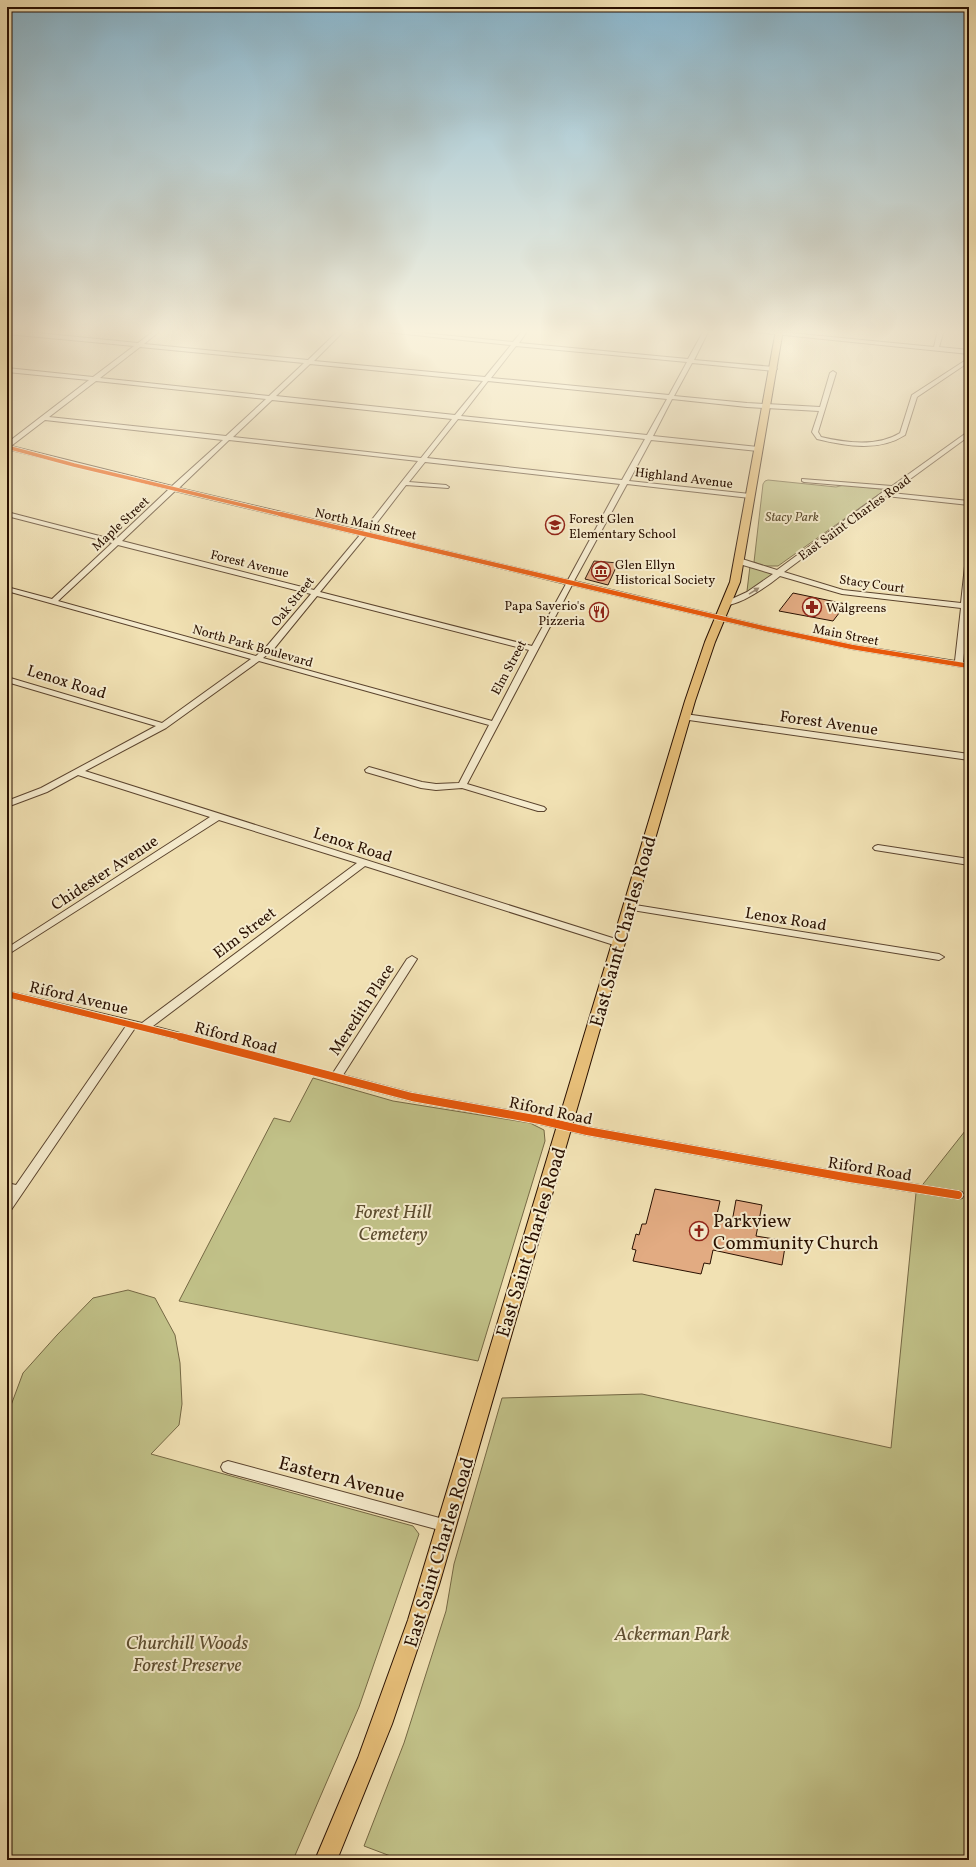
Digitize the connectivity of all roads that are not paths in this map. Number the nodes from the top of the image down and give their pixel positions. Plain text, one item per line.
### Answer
1 (250, 417) edge
2 (448, 417) edge
3 (660, 417) edge
4 (764, 417) edge
5 (820, 417) edge
6 (909, 417) edge
7 (44, 418) joint
8 (456, 418) junction
9 (969, 433) edge
10 (228, 438) junction
11 (649, 438) junction
12 (7, 446) edge
13 (758, 449) junction
14 (422, 460) junction
15 (804, 480) dead end
16 (625, 482) junction
17 (403, 483) junction
18 (446, 488) dead end
19 (893, 488) junction
20 (175, 489) junction
21 (884, 494) junction
22 (750, 496) junction
23 (969, 503) edge
24 (7, 514) edge
25 (364, 534) junction
26 (118, 542) junction
27 (739, 561) junction
28 (969, 566) edge
29 (778, 573) junction
30 (968, 581) edge
31 (570, 583) junction
32 (7, 589) edge
33 (315, 592) junction
34 (53, 602) junction
35 (727, 603) junction
36 (964, 606) junction
37 (720, 618) junction
38 (534, 649) junction
39 (256, 658) junction
40 (959, 665) junction
41 (969, 666) edge
42 (7, 679) edge
43 (685, 717) junction
44 (494, 724) junction
45 (163, 726) junction
46 (969, 757) edge
47 (369, 770) dead end
48 (78, 772) junction
49 (462, 785) junction
50 (7, 804) edge
51 (541, 810) dead end
52 (218, 816) junction
53 (878, 848) dead end
54 (969, 862) edge
55 (362, 863) junction
56 (629, 907) junction
57 (618, 943) junction
58 (7, 952) edge
59 (939, 957) dead end
60 (412, 959) dead end
61 (7, 994) edge
62 (139, 1025) junction
63 (337, 1076) junction
64 (565, 1126) junction
65 (13, 1189) edge
66 (958, 1195) dead end
67 (7, 1207) edge
68 (228, 1467) dead end
69 (447, 1526) junction
70 (326, 1860) edge

1 - 10 street, Maple Street
2 - 8 street
3 - 11 street, Elm Street
4 - 13 main road, East Saint Charles Road
5 - 6 street
7 - 10 street, Highland Avenue
7 - 12 street
8 - 11 street
8 - 14 street, Oak Street
9 - 19 street, East Saint Charles Road
10 - 14 street, Highland Avenue
10 - 20 street, Maple Street
11 - 13 street
11 - 16 street, Elm Street
12 - 20 street, North Main Street
13 - 22 main road, East Saint Charles Road
14 - 16 street, Highland Avenue
14 - 17 street, Oak Street
15 - 19 street
16 - 22 street, Highland Avenue
16 - 31 street, Elm Street
17 - 18 street
17 - 25 street, Oak Street
19 - 21 street, East Saint Charles Road
20 - 25 street, North Main Street
20 - 26 street, Maple Street
21 - 23 street
21 - 29 street, East Saint Charles Road
22 - 27 main road, East Saint Charles Road
24 - 26 street, Forest Avenue
25 - 31 street, North Main Street
25 - 33 street, Oak Street
26 - 33 street, Forest Avenue
26 - 34 street, Maple Street
27 - 29 street, Stacy Court
27 - 35 main road, East Saint Charles Road
28 - 30 street
35 -> 29 street, East Saint Charles Road
29 - 36 street, Stacy Court
30 - 36 street
31 - 37 street, North Main Street
31 - 38 street, Elm Street
32 - 34 street, North Park Boulevard
33 - 38 street, Forest Avenue
33 - 39 street, Oak Street
34 - 39 street, North Park Boulevard
35 - 37 main road, East Saint Charles Road
36 - 40 street
37 - 40 street, Main Street
37 - 43 main road, East Saint Charles Road
38 - 44 street, Elm Street
39 - 44 street, North Park Boulevard
39 - 45 street, Oak Street
40 - 41 street, Main Street
42 - 45 street, Lenox Road
43 - 46 street, Forest Avenue
43 - 56 main road, East Saint Charles Road
44 - 49 street, Elm Street
45 - 48 street, Oak Street
47 - 49 street
48 - 50 street, Oak Street
48 - 52 street, Lenox Road
49 - 51 street
52 - 55 street, Lenox Road
52 - 58 street, Chidester Avenue
53 - 54 street
55 - 57 street, Lenox Road
55 - 62 street, Elm Street
56 - 57 main road, East Saint Charles Road
56 - 59 street, Lenox Road
57 - 64 main road, East Saint Charles Road
60 - 63 street, Meredith Place
61 - 62 street, Riford Avenue
62 - 63 street, Riford Road
62 - 65 street, Elm Street
63 - 64 street, Riford Road
64 - 66 street, Riford Road
64 - 69 main road, East Saint Charles Road
65 - 67 street, Elm Street
68 - 69 street, Eastern Avenue
69 - 70 main road, East Saint Charles Road

